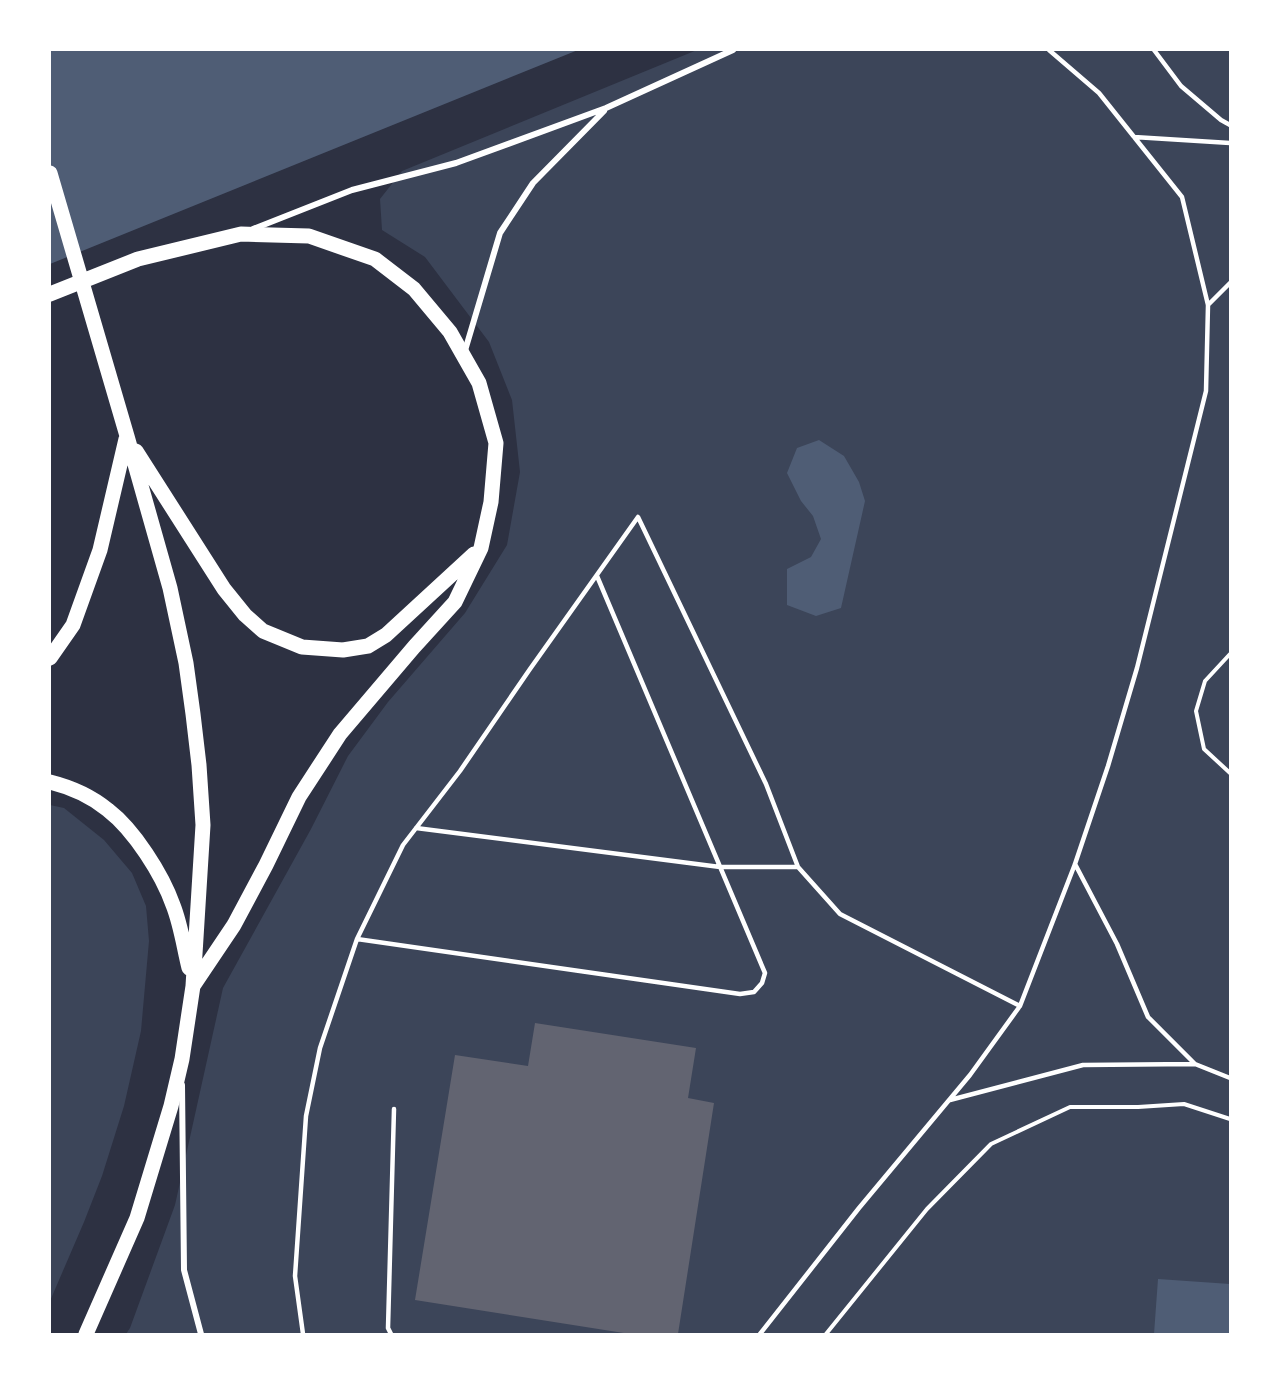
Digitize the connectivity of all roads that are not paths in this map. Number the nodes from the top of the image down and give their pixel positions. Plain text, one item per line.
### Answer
1 (732, 50) edge
2 (1049, 50) edge
3 (1154, 50) edge
4 (606, 108) junction
5 (1230, 125) edge
6 (1134, 137) junction
7 (1230, 143) edge
8 (50, 173) edge
9 (241, 234) junction
10 (1230, 283) edge
11 (50, 294) edge
12 (1208, 305) junction
13 (463, 356) junction
14 (127, 436) junction
15 (481, 548) junction
16 (597, 576) junction
17 (50, 658) edge
18 (50, 782) edge
19 (416, 828) junction
20 (1075, 864) junction
21 (720, 867) junction
22 (798, 867) junction
23 (357, 939) junction
24 (193, 986) junction
25 (1020, 1006) junction
26 (182, 1059) junction
27 (1195, 1064) junction
28 (1230, 1078) edge
29 (950, 1100) junction
30 (394, 1109) dead end
31 (86, 1335) edge
32 (201, 1335) edge
33 (303, 1335) edge
34 (391, 1335) edge
35 (760, 1335) edge

1 - 4 street
2 - 6 lane
3 - 5 lane
4 - 9 street
4 - 13 street
6 - 7 lane
6 - 12 lane
8 - 14 main road
9 - 11 main road
9 - 13 main road
10 - 12 lane
12 - 20 lane
13 - 15 main road
14 - 15 main road
14 - 17 main road
14 - 24 main road
15 - 24 main road
16 - 19 lane
16 - 21 lane
16 - 22 lane
18 - 24 main road
19 - 21 lane
19 - 23 lane
20 - 25 lane
20 - 27 lane
21 - 22 lane
21 - 23 lane
22 - 25 lane
23 - 33 lane
24 - 26 main road
25 - 29 lane
26 - 31 main road
26 - 32 street
27 - 28 lane
27 - 29 lane
29 - 35 lane
30 - 34 lane

